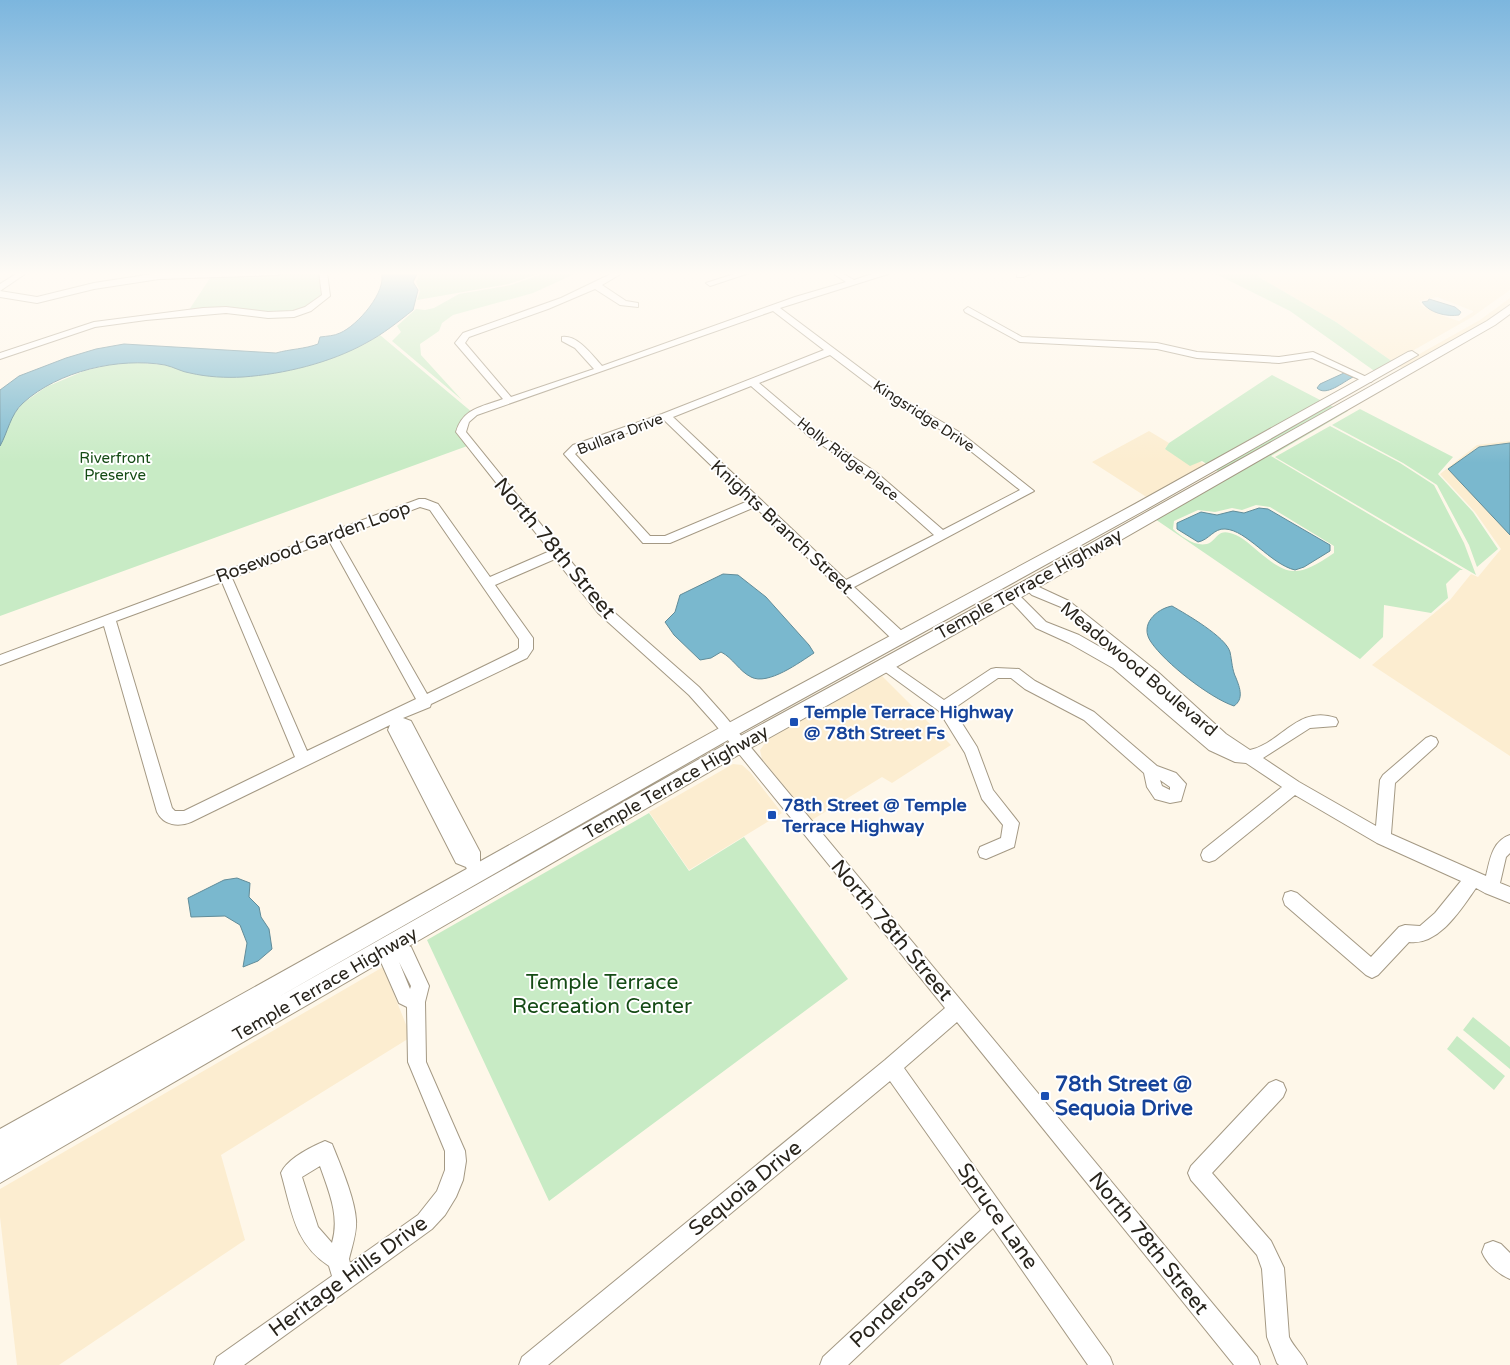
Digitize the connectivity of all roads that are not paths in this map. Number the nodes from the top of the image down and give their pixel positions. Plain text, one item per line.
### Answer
1 (62, 336) edge
2 (465, 336) edge
3 (696, 336) edge
4 (811, 336) edge
5 (1014, 336) edge
6 (1446, 336) edge
7 (1469, 336) edge
8 (565, 339) dead end
9 (831, 351) junction
10 (0, 356) edge
11 (600, 370) junction
12 (1368, 380) junction
13 (753, 382) junction
14 (509, 400) junction
15 (1328, 402) junction
16 (1341, 409) junction
17 (666, 416) junction
18 (1171, 490) junction
19 (1184, 498) junction
20 (755, 502) junction
21 (331, 535) junction
22 (942, 536) junction
23 (1068, 546) junction
24 (557, 553) junction
25 (225, 575) junction
26 (487, 583) junction
27 (845, 586) junction
28 (1028, 586) junction
29 (1012, 595) junction
30 (109, 619) junction
31 (1086, 622) junction
32 (1066, 636) junction
33 (899, 637) junction
34 (912, 649) junction
35 (0, 660) edge
36 (885, 664) junction
37 (425, 703) junction
38 (944, 707) junction
39 (397, 719) junction
40 (1331, 722) dead end
41 (734, 738) junction
42 (1431, 742) dead end
43 (1248, 757) junction
44 (304, 761) junction
45 (1152, 771) dead end
46 (1294, 787) junction
47 (1383, 838) junction
48 (1510, 842) edge
49 (986, 852) dead end
50 (1209, 855) dead end
51 (474, 868) junction
52 (1472, 879) junction
53 (1491, 888) junction
54 (1510, 895) edge
55 (1291, 899) dead end
56 (392, 950) junction
57 (958, 1009) junction
58 (892, 1067) junction
59 (1276, 1090) dead end
60 (0, 1143) edge
61 (0, 1170) edge
62 (994, 1211) junction
63 (1493, 1252) dead end
64 (338, 1259) dead end
65 (1510, 1268) edge
66 (344, 1281) junction
67 (225, 1365) edge
68 (530, 1365) edge
69 (831, 1365) edge
70 (1102, 1365) edge
71 (1249, 1365) edge
72 (1296, 1365) edge

1 - 10 street
2 - 14 street
3 - 11 street
4 - 9 street, Kingsridge Drive
5 - 12 street
6 - 12 main road, Temple Terrace Highway
7 - 16 main road, Temple Terrace Highway
8 - 11 street
9 - 13 street, Bullara Drive
9 - 22 street, Kingsridge Drive
11 - 14 street
12 - 15 main road, Temple Terrace Highway
13 - 17 street, Bullara Drive
13 - 22 street, Holly Ridge Place
14 - 24 street, North 78th Street
15 - 16 main road
15 - 18 main road, Temple Terrace Highway
16 - 19 main road, Temple Terrace Highway
17 - 20 street, Knights Branch Street
17 - 20 street, Bullara Drive
18 - 19 main road
18 - 23 main road, Temple Terrace Highway
19 - 28 main road, Temple Terrace Highway
20 - 27 street, Knights Branch Street
21 - 25 street, Rosewood Garden Loop
21 - 26 street, Rosewood Garden Loop
21 - 37 street
22 - 27 street, Kingsridge Drive
23 - 29 main road
23 - 33 main road, Temple Terrace Highway
24 - 26 street
24 - 41 street, North 78th Street
25 - 30 street, Rosewood Garden Loop
25 - 44 street
26 - 37 street, Rosewood Garden Loop
27 - 33 street, Knights Branch Street
28 - 29 main road, Temple Terrace Highway
28 - 31 street, Meadowood Boulevard
29 - 32 street, Meadowood Boulevard
29 - 34 main road, Temple Terrace Highway
30 - 35 street, Rosewood Garden Loop
30 - 44 street
31 - 32 street
31 - 43 street, Meadowood Boulevard
32 - 43 street, Meadowood Boulevard
33 - 34 main road
33 - 41 main road, Temple Terrace Highway
34 - 36 main road, Temple Terrace Highway
36 - 38 street
36 - 41 main road, Temple Terrace Highway
37 - 39 street
38 - 45 street
38 - 49 street
39 - 44 street
39 - 51 street
40 - 43 street
41 - 51 main road, Temple Terrace Highway
41 - 56 main road, Temple Terrace Highway
41 - 57 street, North 78th Street
42 - 47 street
43 - 46 street, Meadowood Boulevard
46 - 47 street, Meadowood Boulevard
46 - 50 street
47 - 52 street, Meadowood Boulevard
48 - 53 street
51 - 56 main road
51 - 60 main road, Temple Terrace Highway
52 - 53 street, Meadowood Boulevard
52 - 55 street
53 - 54 street, Meadowood Boulevard
56 - 61 main road, Temple Terrace Highway
56 - 66 street, Heritage Hills Drive
57 - 58 street, Sequoia Drive
57 - 71 street, North 78th Street
58 - 62 street, Spruce Lane
58 - 68 street, Sequoia Drive
59 - 72 street
62 - 69 street, Ponderosa Drive
62 - 70 street, Spruce Lane
63 - 65 street
64 - 66 street
66 - 67 street, Heritage Hills Drive

